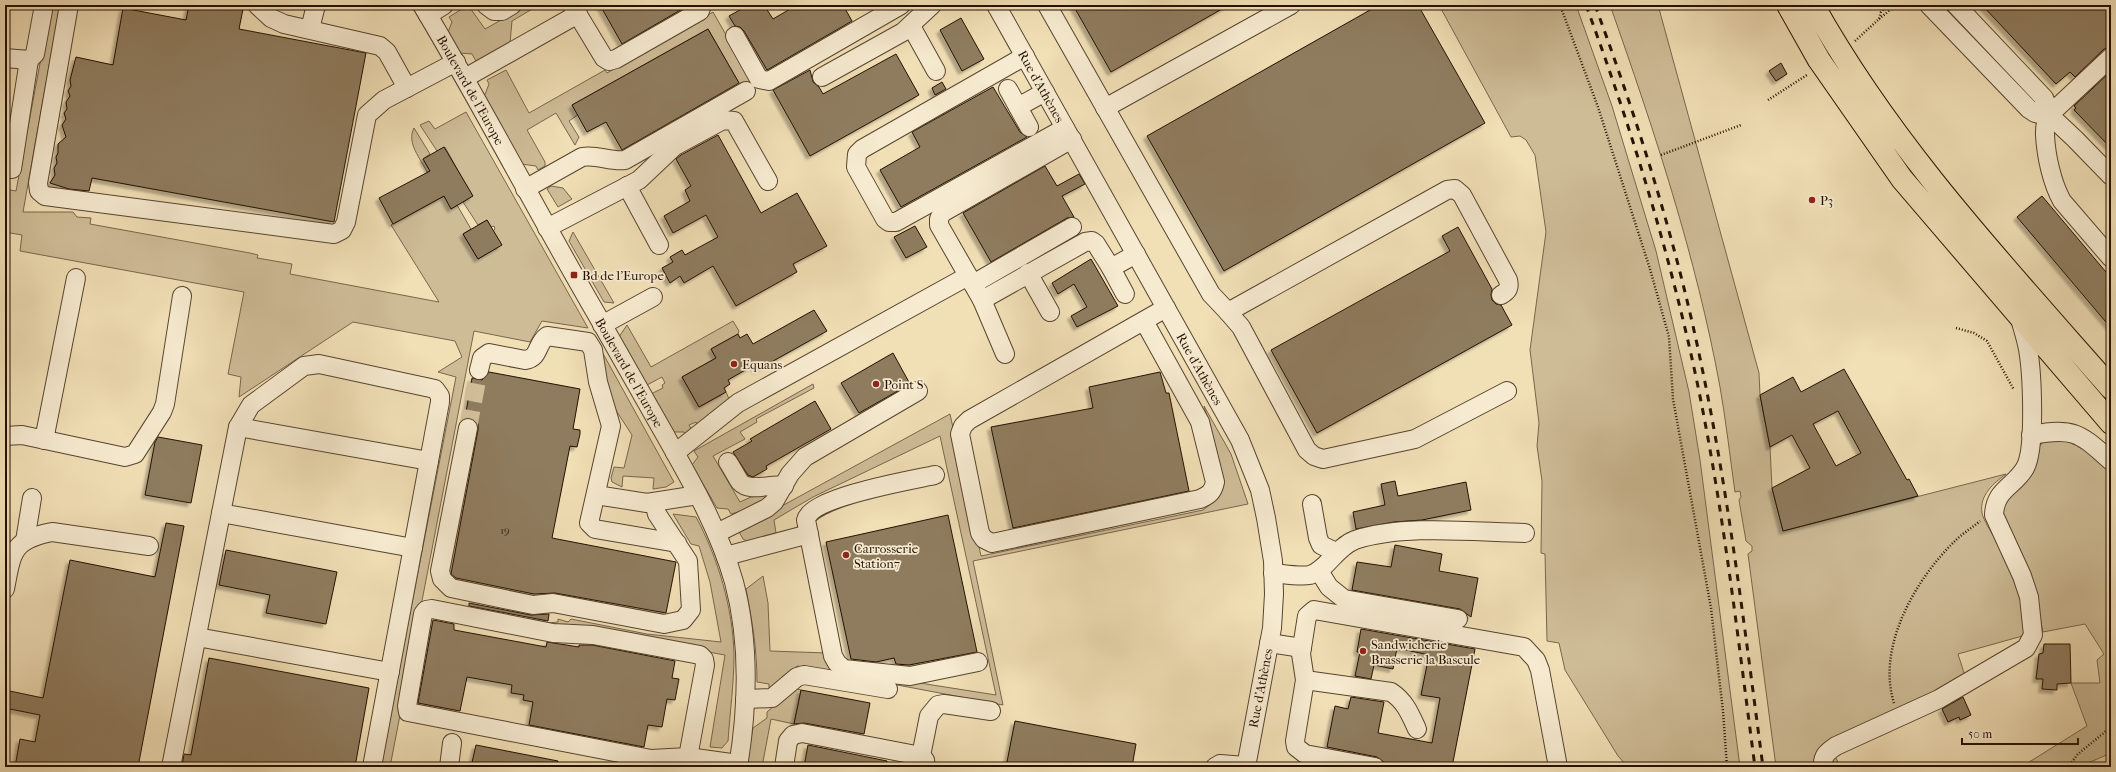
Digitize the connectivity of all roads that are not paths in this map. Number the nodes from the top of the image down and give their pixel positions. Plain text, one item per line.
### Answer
1 (44, 5) edge
2 (69, 5) edge
3 (257, 5) edge
4 (316, 5) edge
5 (444, 5) edge
6 (486, 5) edge
7 (512, 5) edge
8 (702, 5) edge
9 (901, 5) edge
10 (932, 5) edge
11 (996, 5) edge
12 (1047, 5) edge
13 (1291, 5) edge
14 (1788, 5) edge
15 (1813, 5) edge
16 (1929, 5) edge
17 (1943, 5) edge
18 (1956, 5) edge
19 (425, 10) edge
20 (575, 10) edge
21 (911, 26) junction
22 (310, 29) junction
23 (735, 36) dead end
24 (1025, 56) junction
25 (2111, 57) edge
26 (5, 58) edge
27 (29, 60) junction
28 (456, 62) junction
29 (936, 71) dead end
30 (822, 77) dead end
31 (465, 78) junction
32 (407, 88) junction
33 (1008, 89) dead end
34 (746, 92) dead end
35 (1045, 92) junction
36 (1018, 107) junction
37 (1105, 108) junction
38 (2048, 116) junction
39 (1029, 127) dead end
40 (1069, 133) junction
41 (12, 169) dead end
42 (2111, 176) edge
43 (768, 181) dead end
44 (627, 186) junction
45 (525, 189) junction
46 (1072, 227) dead end
47 (547, 228) junction
48 (659, 245) dead end
49 (1136, 254) junction
50 (2111, 258) edge
51 (1111, 268) junction
52 (1028, 274) junction
53 (76, 278) dead end
54 (970, 280) junction
55 (1125, 294) dead end
56 (1501, 295) dead end
57 (182, 296) dead end
58 (653, 297) dead end
59 (982, 300) junction
60 (1166, 308) junction
61 (1050, 312) dead end
62 (1228, 312) junction
63 (2020, 319) junction
64 (1144, 321) junction
65 (602, 325) junction
66 (1005, 354) dead end
67 (479, 370) tunnel mouth
68 (2111, 388) edge
69 (918, 391) dead end
70 (1507, 391) dead end
71 (2111, 423) edge
72 (238, 427) junction
73 (468, 428) tunnel mouth
74 (2031, 435) junction
75 (5, 436) edge
76 (44, 440) junction
77 (675, 452) junction
78 (429, 461) junction
79 (2111, 461) edge
80 (728, 462) dead end
81 (935, 475) dead end
82 (784, 486) junction
83 (596, 495) junction
84 (698, 495) junction
85 (32, 498) dead end
86 (654, 502) junction
87 (1312, 504) dead end
88 (221, 513) junction
89 (717, 533) junction
90 (1525, 533) dead end
91 (809, 534) junction
92 (24, 541) junction
93 (677, 543) junction
94 (149, 546) dead end
95 (413, 548) junction
96 (1336, 552) junction
97 (726, 556) junction
98 (8, 558) edge
99 (1319, 571) junction
100 (1273, 573) junction
101 (5, 589) edge
102 (1458, 619) dead end
103 (197, 637) junction
104 (1269, 643) junction
105 (1302, 648) junction
106 (978, 662) dead end
107 (390, 672) junction
108 (1306, 680) junction
109 (888, 689) dead end
110 (745, 699) junction
111 (991, 711) dead end
112 (1417, 728) dead end
113 (452, 743) dead end
114 (688, 757) junction
115 (924, 761) edge
116 (738, 766) edge
117 (171, 767) edge
118 (372, 767) edge
119 (449, 767) edge
120 (784, 767) edge
121 (1215, 767) edge
122 (1246, 767) edge
123 (1374, 767) edge
124 (1558, 767) edge
125 (1823, 767) edge

1 - 27 street
2 - 32 street
3 - 22 street
4 - 22 street
5 - 19 street
6 - 7 street
8 - 20 street
9 - 23 street
10 - 21 street
11 - 24 street, Rue d'Athènes
12 - 37 street
13 - 37 street
14 - 63 highway
15 - 68 highway
16 - 38 street
17 - 38 street
18 - 38 street
19 - 28 street, Boulevard de l'Europe
20 - 31 street
21 - 29 street
21 - 30 street
22 - 32 street
24 - 35 street, Rue d'Athènes
24 - 40 street
25 - 38 street
26 - 27 street
27 - 41 street
28 - 31 street, Boulevard de l'Europe
28 - 32 street
31 - 45 street, Boulevard de l'Europe
33 - 36 street
34 - 45 street
35 - 36 street
35 - 40 street, Rue d'Athènes
36 - 39 street
37 - 62 street
38 - 42 street
38 - 50 street
40 - 49 street, Rue d'Athènes
40 - 54 street
43 - 44 street
44 - 47 street
44 - 48 street
45 - 47 street, Boulevard de l'Europe
46 - 54 street
47 - 65 street, Boulevard de l'Europe
49 - 51 street
49 - 60 street, Rue d'Athènes
51 - 52 street
51 - 55 street
52 - 59 street
52 - 61 street
53 - 76 street
54 - 59 street
54 - 77 street
56 - 62 street
57 - 76 street
58 - 65 street
59 - 66 street
60 - 64 street
60 - 100 street, Rue d'Athènes
62 - 70 street
63 - 71 highway
63 - 74 street
64 - 64 street
65 - 77 street, Boulevard de l'Europe
67 - 83 street
69 - 82 street
72 - 78 street
72 - 78 street
72 - 88 street
73 - 93 street
74 - 79 street
74 - 125 street
75 - 76 street
77 - 84 street, Boulevard de l'Europe
78 - 95 street
80 - 82 street
81 - 91 street
82 - 89 street
83 - 86 street
83 - 93 street
84 - 86 street
84 - 89 street, Boulevard de l'Europe
85 - 92 street
86 - 93 street
87 - 96 street
88 - 95 street
88 - 103 street
89 - 97 street, Boulevard de l'Europe
90 - 96 street
91 - 97 street
91 - 106 street
92 - 94 street
92 - 98 street
95 - 107 street
96 - 99 street
97 - 110 street, Boulevard de l'Europe
98 - 101 street
99 - 100 street
99 - 102 street
100 - 104 street, Rue d'Athènes
103 - 107 street
103 - 117 street
104 - 105 street
104 - 122 street, Rue d'Athènes
105 - 108 street
105 - 124 street
107 - 118 street
108 - 112 street
108 - 123 street
109 - 110 street
110 - 116 street, Boulevard de l'Europe
111 - 115 street
113 - 119 street
114 - 114 street
114 - 116 street
115 - 120 street
121 - 122 street

